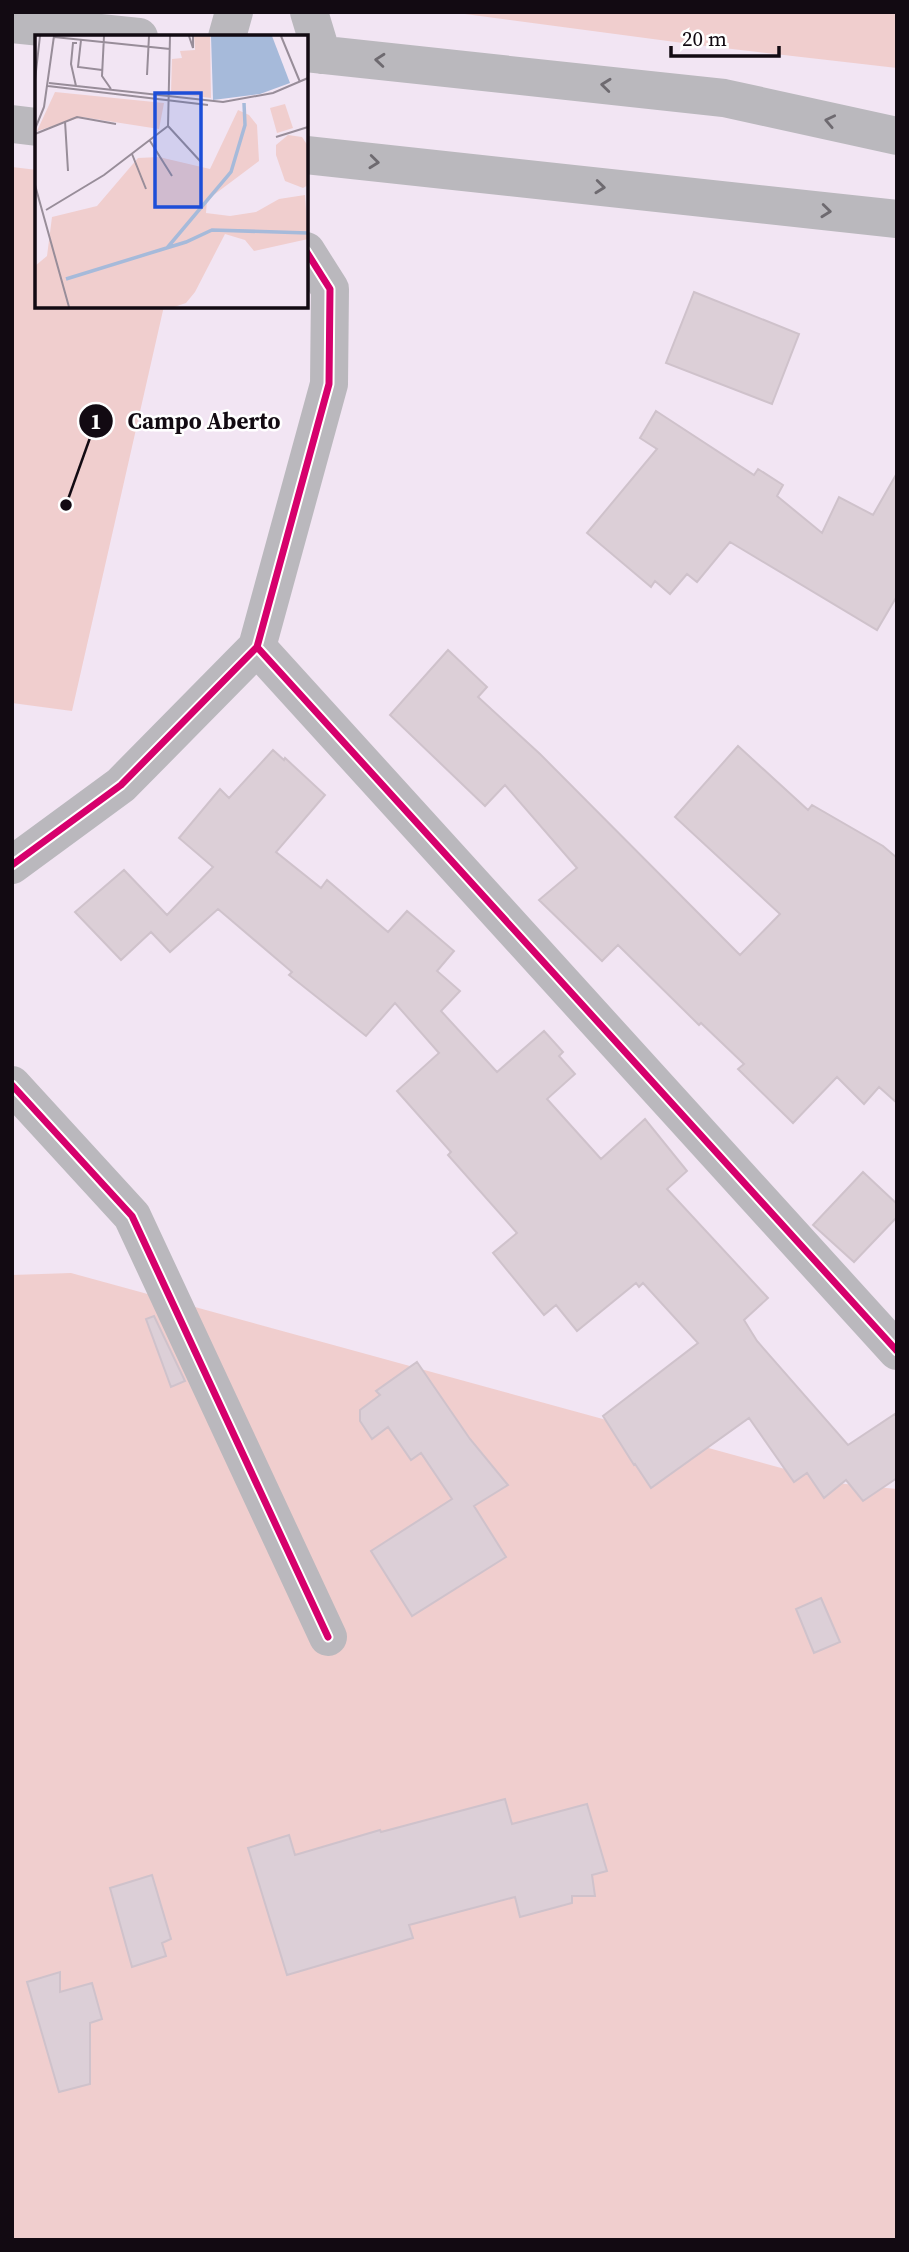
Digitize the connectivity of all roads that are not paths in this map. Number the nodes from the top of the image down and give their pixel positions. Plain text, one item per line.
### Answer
1 (234, 12) edge
2 (309, 12) edge
3 (12, 24) edge
4 (119, 35) edge
5 (228, 35) edge
6 (314, 54) edge
7 (12, 124) edge
8 (35, 127) edge
9 (897, 136) edge
10 (308, 155) edge
11 (897, 219) edge
12 (308, 254) edge
13 (257, 646) junction
14 (12, 865) edge
15 (12, 1085) edge
16 (897, 1351) edge
17 (328, 1637) dead end

1 - 5 street
2 - 6 street
3 - 4 street
9 -> 6 street
7 - 8 street
10 -> 11 street
12 - 13 street
13 - 14 street
13 - 16 street
15 - 17 street

